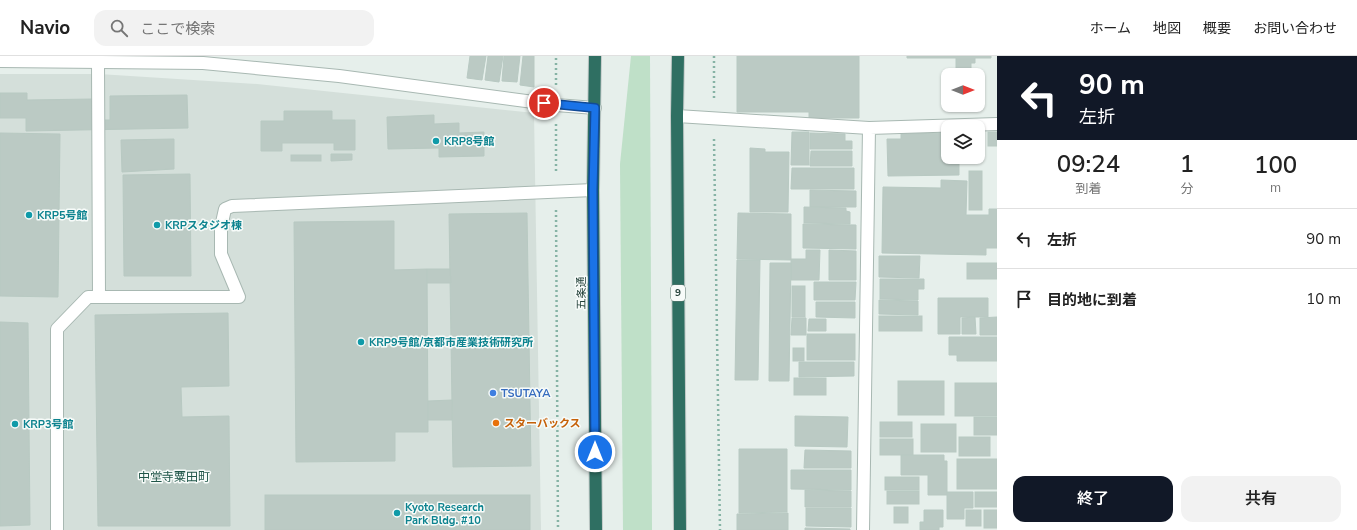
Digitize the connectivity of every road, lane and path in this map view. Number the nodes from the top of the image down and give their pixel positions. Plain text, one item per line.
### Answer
1 (556, 56) edge
2 (595, 56) edge
3 (678, 56) edge
4 (714, 56) edge
5 (0, 61) edge
6 (98, 62) junction
7 (556, 105) junction
8 (595, 108) junction
9 (676, 116) junction
10 (714, 118) junction
11 (997, 124) edge
12 (869, 128) junction
13 (593, 190) junction
14 (556, 191) junction
15 (99, 297) junction
16 (57, 530) edge
17 (558, 530) edge
18 (596, 530) edge
19 (680, 530) edge
20 (720, 530) edge
21 (863, 530) edge

1 - 7 path
2 - 8 highway, 五条通
3 - 9 highway, 9
4 - 10 path
5 - 6 street
6 - 7 street
6 - 15 street
7 - 8 street
7 - 14 path
8 - 13 highway, 五条通
9 - 10 street
9 - 19 highway, 9
10 - 12 street
10 - 20 path
11 - 12 street
12 - 21 street
13 - 14 street
13 - 18 highway, 五条通
14 - 15 street
14 - 17 path
15 - 16 street

